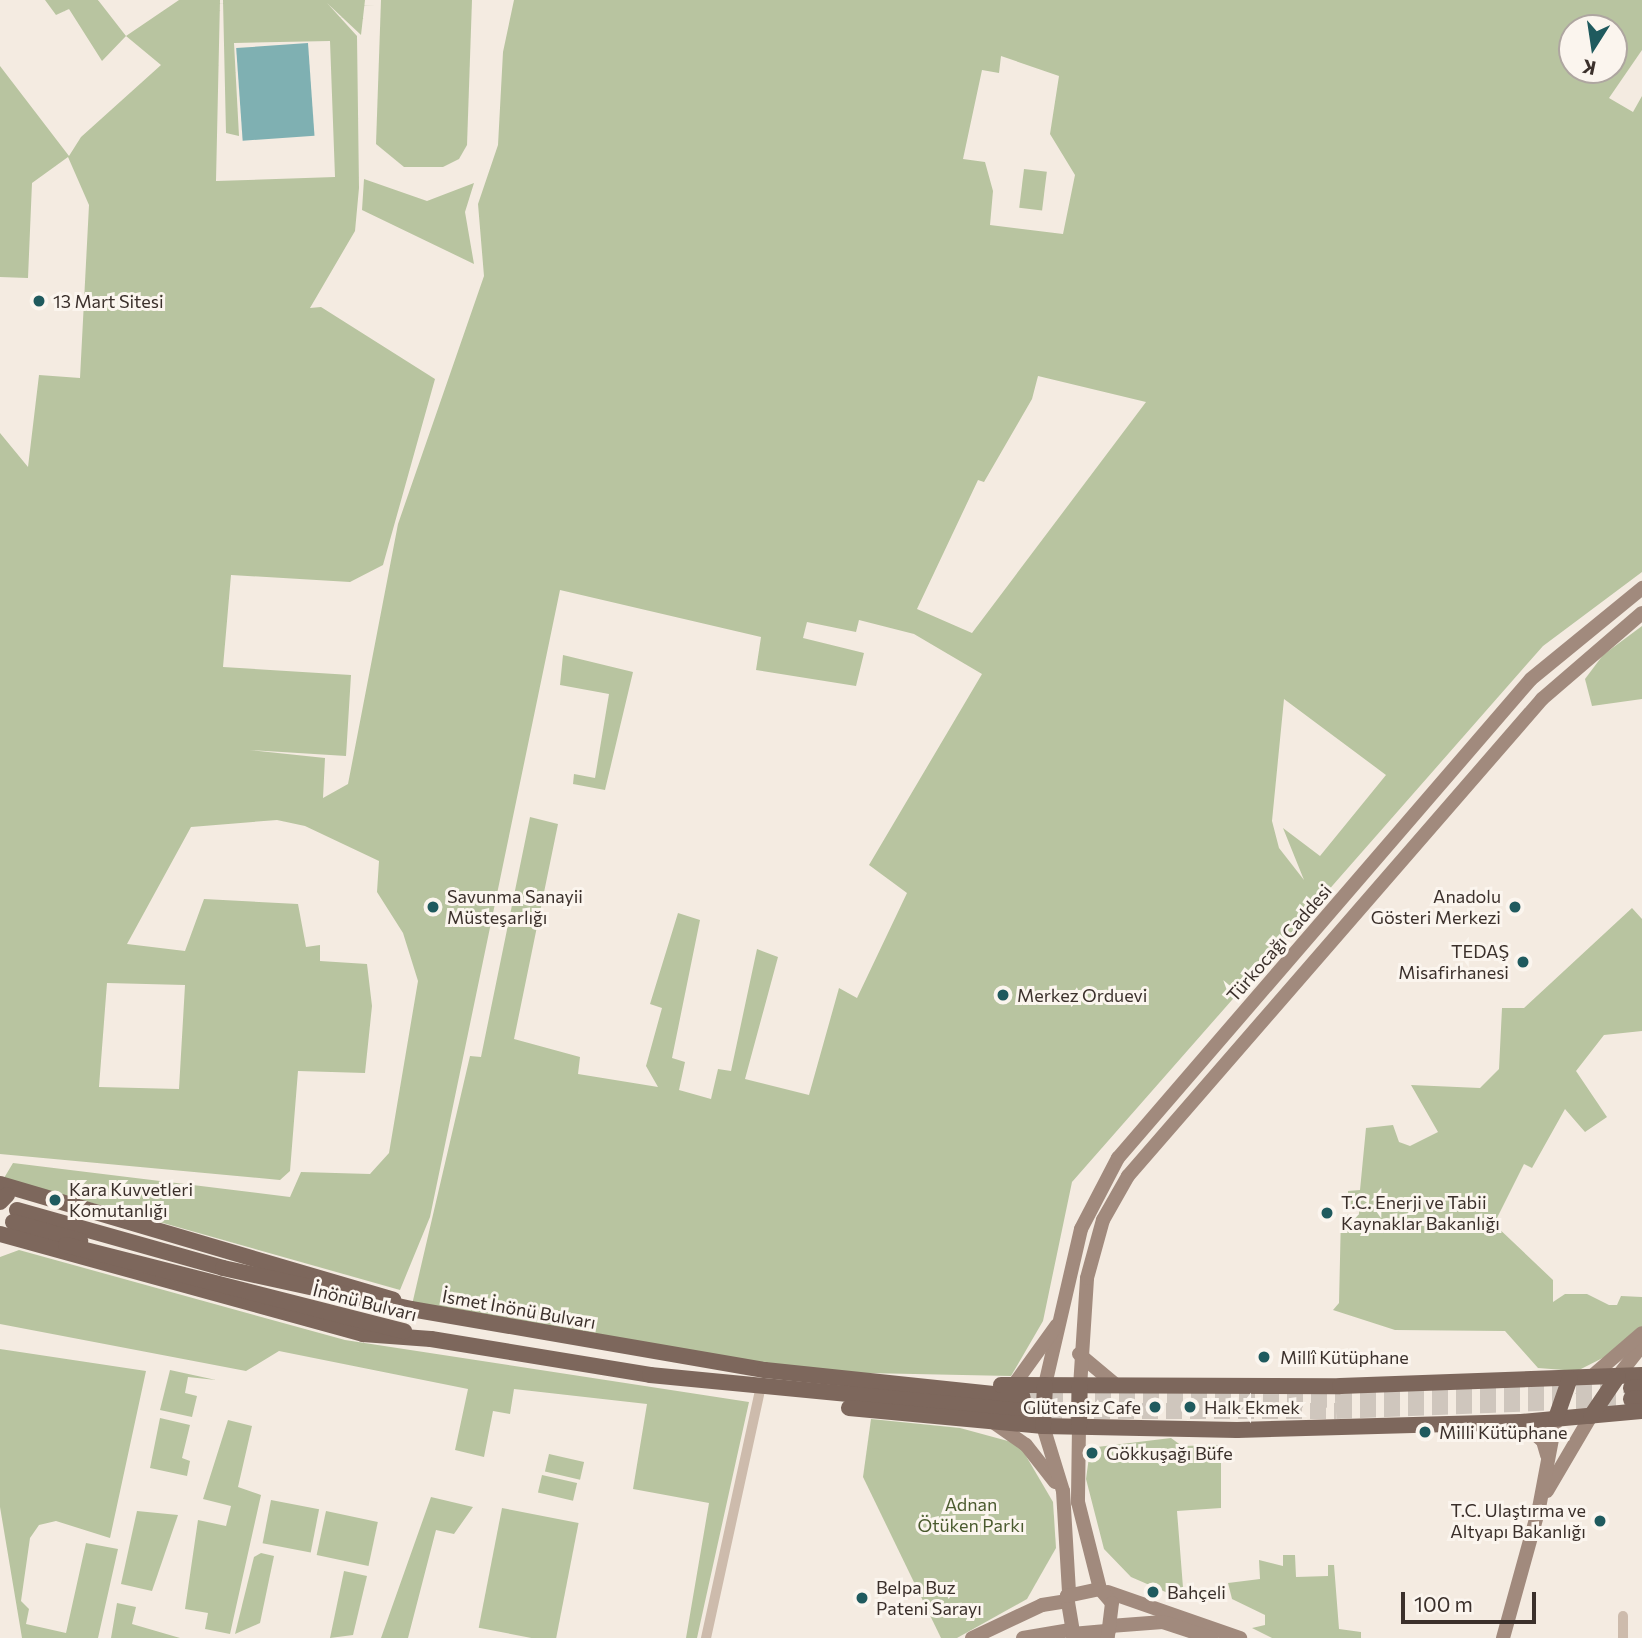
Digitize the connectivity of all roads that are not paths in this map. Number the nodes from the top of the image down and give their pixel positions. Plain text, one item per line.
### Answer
1 (1642, 588) edge
2 (1642, 613) edge
3 (1570, 643) junction
4 (1580, 660) junction
5 (1317, 929) junction
6 (1340, 931) junction
7 (1329, 942) junction
8 (2, 1193) edge
9 (10, 1219) edge
10 (5, 1240) edge
11 (411, 1309) junction
12 (1062, 1318) junction
13 (1642, 1334) edge
14 (430, 1339) junction
15 (1642, 1345) edge
16 (1078, 1354) junction
17 (1642, 1375) edge
18 (650, 1376) junction
19 (1591, 1377) junction
20 (1570, 1378) junction
21 (1045, 1385) junction
22 (1080, 1387) junction
23 (1121, 1387) junction
24 (1634, 1393) edge
25 (759, 1394) junction
26 (1020, 1398) junction
27 (1591, 1416) junction
28 (1556, 1418) junction
29 (993, 1422) junction
30 (1521, 1422) junction
31 (1043, 1426) junction
32 (1079, 1426) junction
33 (1548, 1457) junction
34 (1063, 1491) junction
35 (1539, 1508) junction
36 (1104, 1591) junction
37 (1068, 1597) junction
38 (1623, 1616) dead end
39 (1109, 1632) edge
40 (1072, 1634) edge
41 (1505, 1636) edge
42 (706, 1638) edge
43 (972, 1638) edge
44 (1023, 1638) edge
45 (1212, 1638) edge
46 (1240, 1638) edge
47 (1623, 1638) edge

1 - 3 main road, Türkocağı Caddesi
2 - 4 main road
3 - 4 main road
3 - 5 main road, Türkocağı Caddesi
4 - 6 main road
5 - 6 main road
5 - 7 main road
5 - 12 main road, Türkocağı Caddesi
6 - 7 main road
7 - 16 main road
8 - 11 main road
9 - 11 main road, İsmet İnönü Bulvarı
9 - 14 main road, İnönü Bulvarı
10 - 14 main road
11 - 26 main road, İsmet İnönü Bulvarı
12 - 21 main road, Türkocağı Caddesi
12 - 26 main road
13 - 19 main road
14 - 18 main road
15 - 24 main road
16 - 22 main road
16 - 23 main road
17 - 24 main road
18 - 25 main road
18 - 26 main road
19 - 20 main road
19 - 24 main road
20 - 23 main road
20 - 28 main road
21 - 22 main road
21 - 26 main road
21 - 31 main road
22 - 23 main road
22 - 32 main road
24 - 27 main road
24 - 27 main road
25 - 29 main road
25 - 42 street
27 - 28 main road
27 - 35 main road
28 - 30 main road
28 - 33 main road
29 - 31 main road
29 - 34 main road
30 - 32 main road
30 - 33 main road
31 - 32 main road
31 - 34 main road
32 - 36 main road
33 - 35 main road
34 - 37 main road
35 - 41 main road
36 - 37 main road
36 - 39 main road
36 - 46 main road
37 - 40 main road
37 - 43 main road
38 - 47 street
39 - 40 main road
39 - 45 main road
40 - 44 main road

